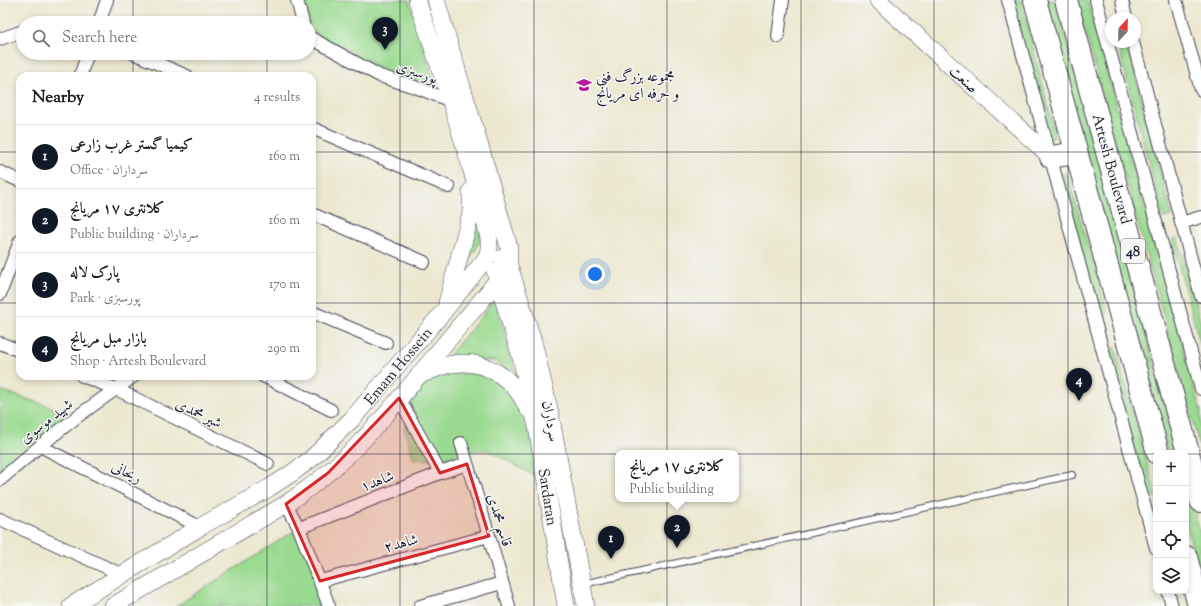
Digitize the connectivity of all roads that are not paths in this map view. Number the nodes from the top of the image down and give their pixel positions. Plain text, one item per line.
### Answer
1 (107, 0) edge
2 (297, 0) edge
3 (417, 0) edge
4 (436, 0) edge
5 (783, 0) edge
6 (878, 0) edge
7 (1008, 0) edge
8 (1035, 0) edge
9 (1066, 0) edge
10 (1096, 0) edge
11 (1122, 0) edge
12 (1176, 0) edge
13 (1125, 12) edge
14 (101, 16) edge
15 (301, 16) edge
16 (16, 33) edge
17 (778, 37) dead end
18 (0, 39) edge
19 (316, 41) edge
20 (1135, 48) edge
21 (86, 60) edge
22 (149, 60) edge
23 (81, 72) edge
24 (178, 72) edge
25 (1201, 90) edge
26 (451, 101) junction
27 (316, 130) edge
28 (1076, 153) junction
29 (1051, 157) junction
30 (472, 170) junction
31 (0, 172) edge
32 (16, 180) edge
33 (449, 187) dead end
34 (316, 216) edge
35 (1201, 217) edge
36 (1181, 224) junction
37 (489, 250) junction
38 (424, 262) dead end
39 (508, 262) junction
40 (15, 267) edge
41 (498, 279) junction
42 (0, 294) edge
43 (1201, 296) edge
44 (444, 311) junction
45 (316, 314) edge
46 (0, 343) edge
47 (386, 343) dead end
48 (16, 349) edge
49 (419, 375) junction
50 (92, 380) edge
51 (128, 380) edge
52 (271, 380) edge
53 (116, 389) junction
54 (1201, 389) edge
55 (399, 398) junction
56 (331, 410) dead end
57 (537, 427) junction
58 (461, 443) dead end
59 (40, 446) junction
60 (1157, 450) edge
61 (268, 464) dead end
62 (466, 464) junction
63 (440, 473) junction
64 (1072, 475) dead end
65 (0, 480) edge
66 (1201, 501) edge
67 (286, 504) junction
68 (0, 519) edge
69 (200, 527) junction
70 (299, 528) junction
71 (489, 536) junction
72 (1153, 537) edge
73 (1186, 558) edge
74 (123, 576) junction
75 (320, 581) junction
76 (502, 583) junction
77 (582, 585) junction
78 (1169, 594) edge
79 (71, 606) edge
80 (114, 606) edge
81 (330, 606) edge
82 (420, 606) edge
83 (509, 606) edge
84 (566, 606) edge
85 (586, 606) edge
86 (1172, 606) edge
87 (1199, 606) edge

1 - 14 street
2 - 15 street
3 - 26 main road
4 - 39 main road
5 - 17 street
6 - 29 main road, صنعت
7 - 29 street
8 - 28 highway, Artesh Boulevard / 48
9 - 66 highway, Artesh Boulevard / 48
10 - 54 street
11 - 13 street
12 - 25 street
16 - 18 street
19 - 26 street, پورسبزی
20 - 36 street
21 - 23 street
22 - 24 street
26 - 30 main road
27 - 33 street
28 - 29 highway
28 - 60 highway, Artesh Boulevard / 48
29 - 72 street
30 - 37 main road
30 - 44 main road
31 - 32 street
34 - 38 street
35 - 36 street
36 - 43 street
37 - 39 main road
37 - 41 main road, Sardaran
37 - 44 main road, Emam Hossein
39 - 41 main road, Emam Hossein
39 - 77 main road, سرداران
40 - 42 street
41 - 49 main road, Emam Hossein
41 - 57 main road, Sardaran
44 - 69 main road, Emam Hossein
45 - 47 street
46 - 48 street
49 - 55 main road, Emam Hossein
49 - 57 main road
50 - 53 street, شیر محمدی
51 - 53 street, شهید موسوی
52 - 56 street
53 - 59 street, شهید موسوی
53 - 61 street, شیر محمدی
55 - 63 street
55 - 67 main road, Emam Hossein
57 - 84 main road, Sardaran
58 - 62 street, قاسم محمدی
59 - 65 street, شهید موسوی
59 - 69 street, ریحانی
62 - 63 street, شاهد۱
62 - 71 street, قاسم محمدی
63 - 70 street, شاهد۱
64 - 77 lane
67 - 70 street
67 - 80 main road, Emam Hossein
68 - 74 street
69 - 74 main road, Emam Hossein
70 - 75 street
71 - 75 street, شاهد۲
71 - 76 street, قاسم محمدی
73 - 87 highway
74 - 79 main road, Emam Hossein
75 - 81 street
76 - 82 street
76 - 83 street, قاسم محمدی
77 - 85 main road, سرداران
78 - 86 street

